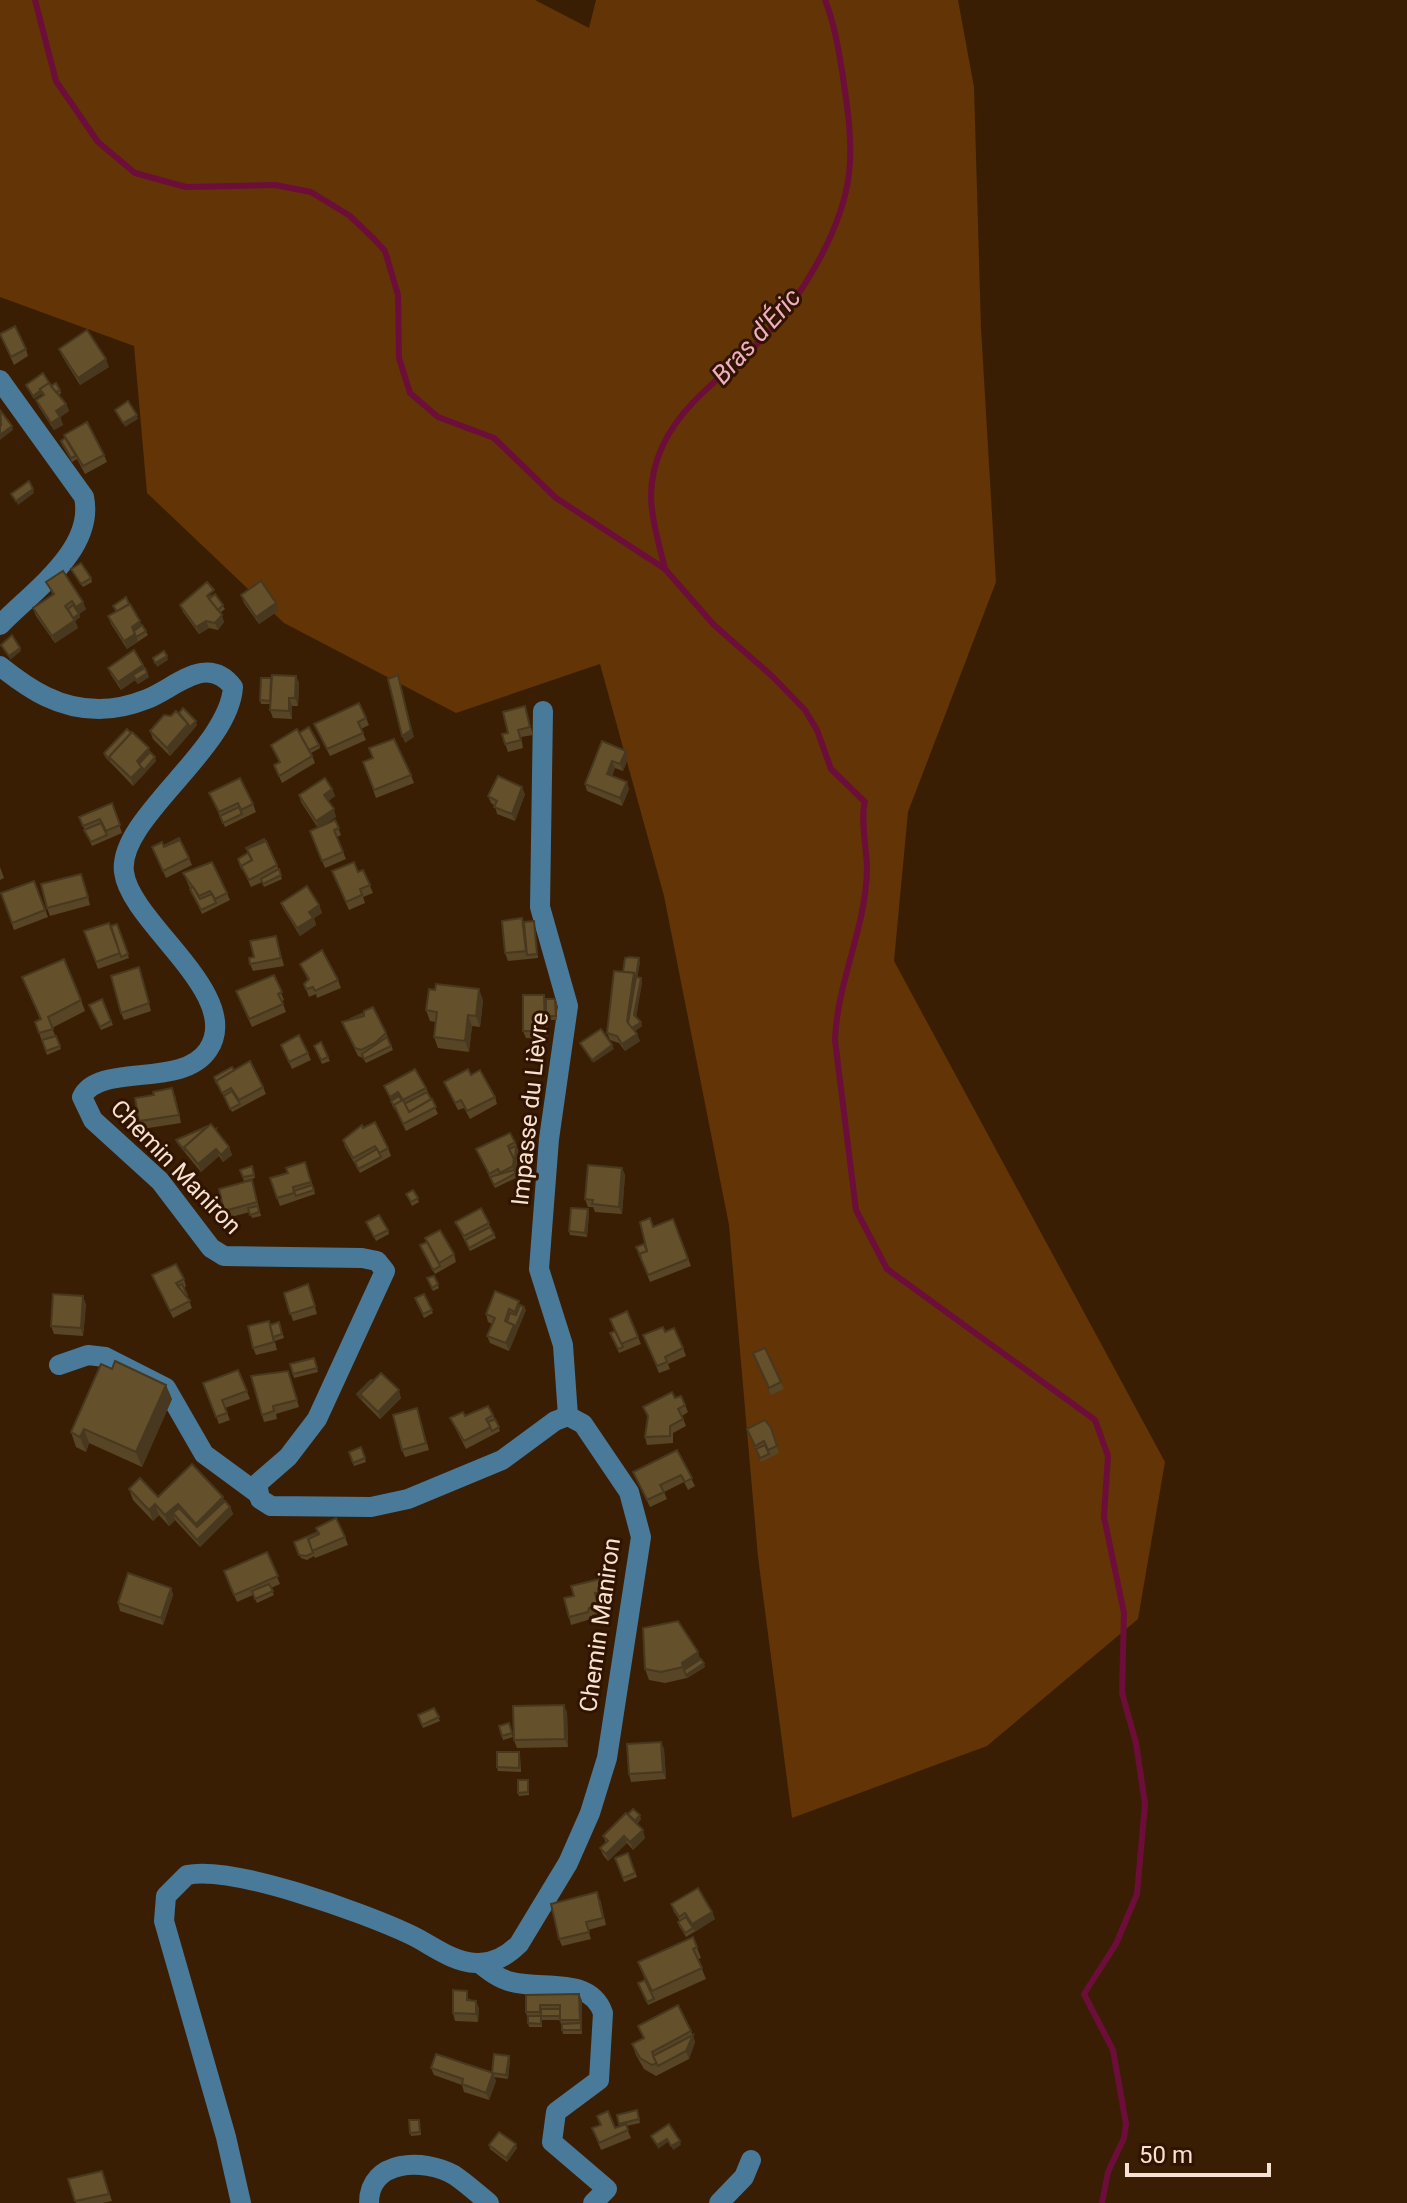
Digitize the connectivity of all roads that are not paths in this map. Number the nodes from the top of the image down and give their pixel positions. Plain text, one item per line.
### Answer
1 (0, 380) edge
2 (0, 625) edge
3 (0, 666) edge
4 (543, 711) dead end
5 (59, 1365) dead end
6 (568, 1416) junction
7 (257, 1493) junction
8 (479, 1963) junction
9 (751, 2160) dead end
10 (241, 2203) edge
11 (369, 2203) edge
12 (489, 2203) edge
13 (593, 2203) edge
14 (719, 2203) edge

1 - 2 street
3 - 7 street, Chemin Maniron
4 - 6 street, Impasse du Lièvre
5 - 7 street
6 - 7 street
6 - 8 street, Chemin Maniron
8 - 10 street
8 - 13 street
9 - 14 street
11 - 12 street

